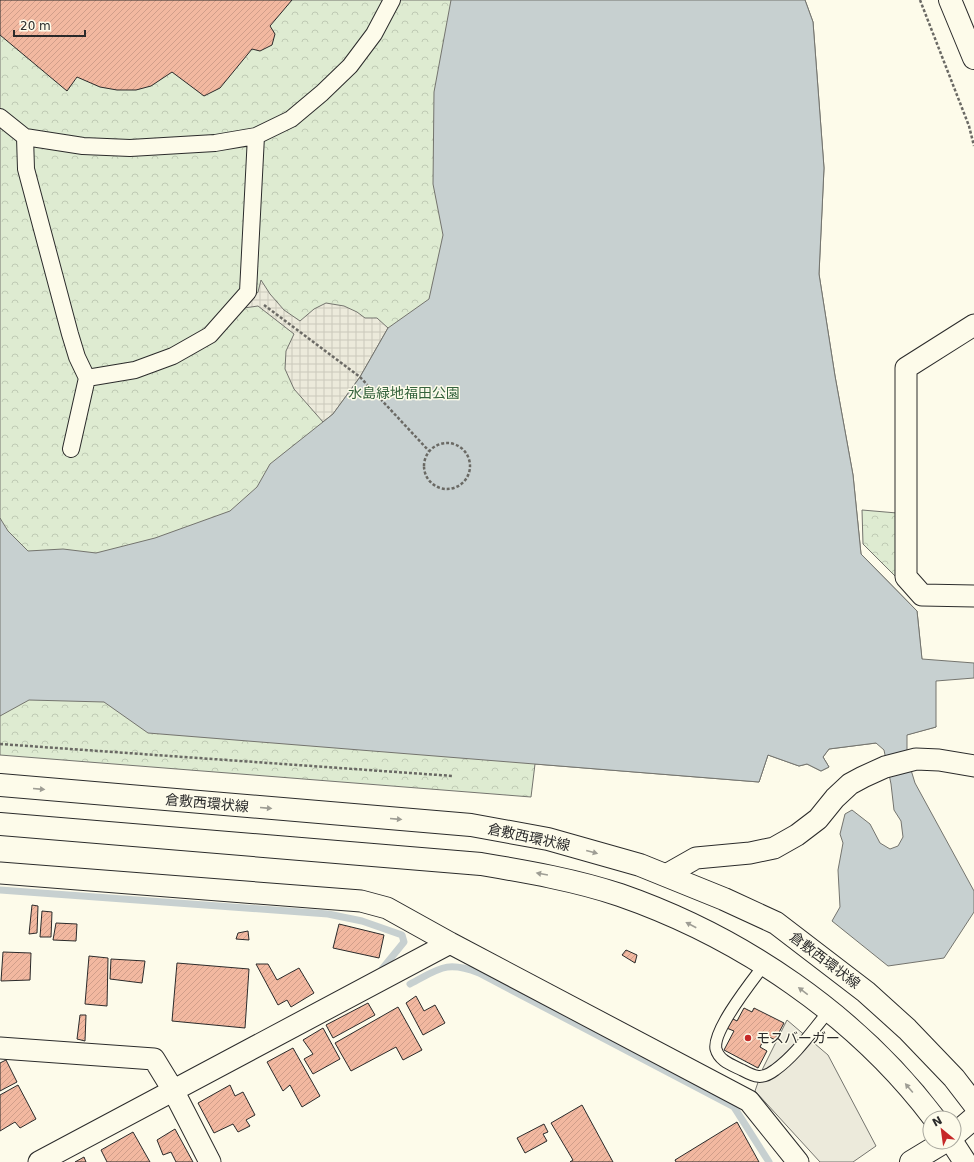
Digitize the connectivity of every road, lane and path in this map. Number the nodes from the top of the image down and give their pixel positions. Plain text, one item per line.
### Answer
1 (392, 0) edge
2 (920, 0) edge
3 (950, 0) edge
4 (974, 58) edge
5 (0, 117) edge
6 (256, 136) junction
7 (25, 137) junction
8 (974, 146) edge
9 (248, 292) junction
10 (974, 325) edge
11 (87, 378) junction
12 (70, 449) dead end
13 (429, 451) junction
14 (974, 596) edge
15 (0, 744) edge
16 (974, 766) edge
17 (453, 776) dead end
18 (0, 786) edge
19 (0, 824) edge
20 (0, 873) edge
21 (666, 875) junction
22 (450, 943) junction
23 (764, 965) junction
24 (829, 1011) junction
25 (0, 1048) edge
26 (173, 1090) junction
27 (974, 1104) edge
28 (927, 1110) edge
29 (974, 1118) edge
30 (962, 1128) edge
31 (931, 1150) edge
32 (957, 1150) edge
33 (39, 1162) edge
34 (210, 1162) edge
35 (798, 1162) edge
36 (911, 1162) edge
37 (965, 1162) edge

1 - 6 street
2 - 8 path
3 - 4 main road
5 - 7 street
6 - 7 street
6 - 9 street
7 - 11 street
9 - 11 street
9 - 13 path
10 - 14 street
11 - 12 street
13 - 13 path
15 - 17 path
16 - 21 street
18 -> 21 main road, 倉敷西環状線
23 -> 19 main road
20 - 22 street
21 - 27 main road, 倉敷西環状線
22 - 26 street
22 - 35 street
24 -> 23 main road
23 - 24 lane
28 -> 24 main road
25 - 26 street
26 - 33 street
26 - 34 street
29 - 30 main road
31 - 36 main road
32 - 37 main road

